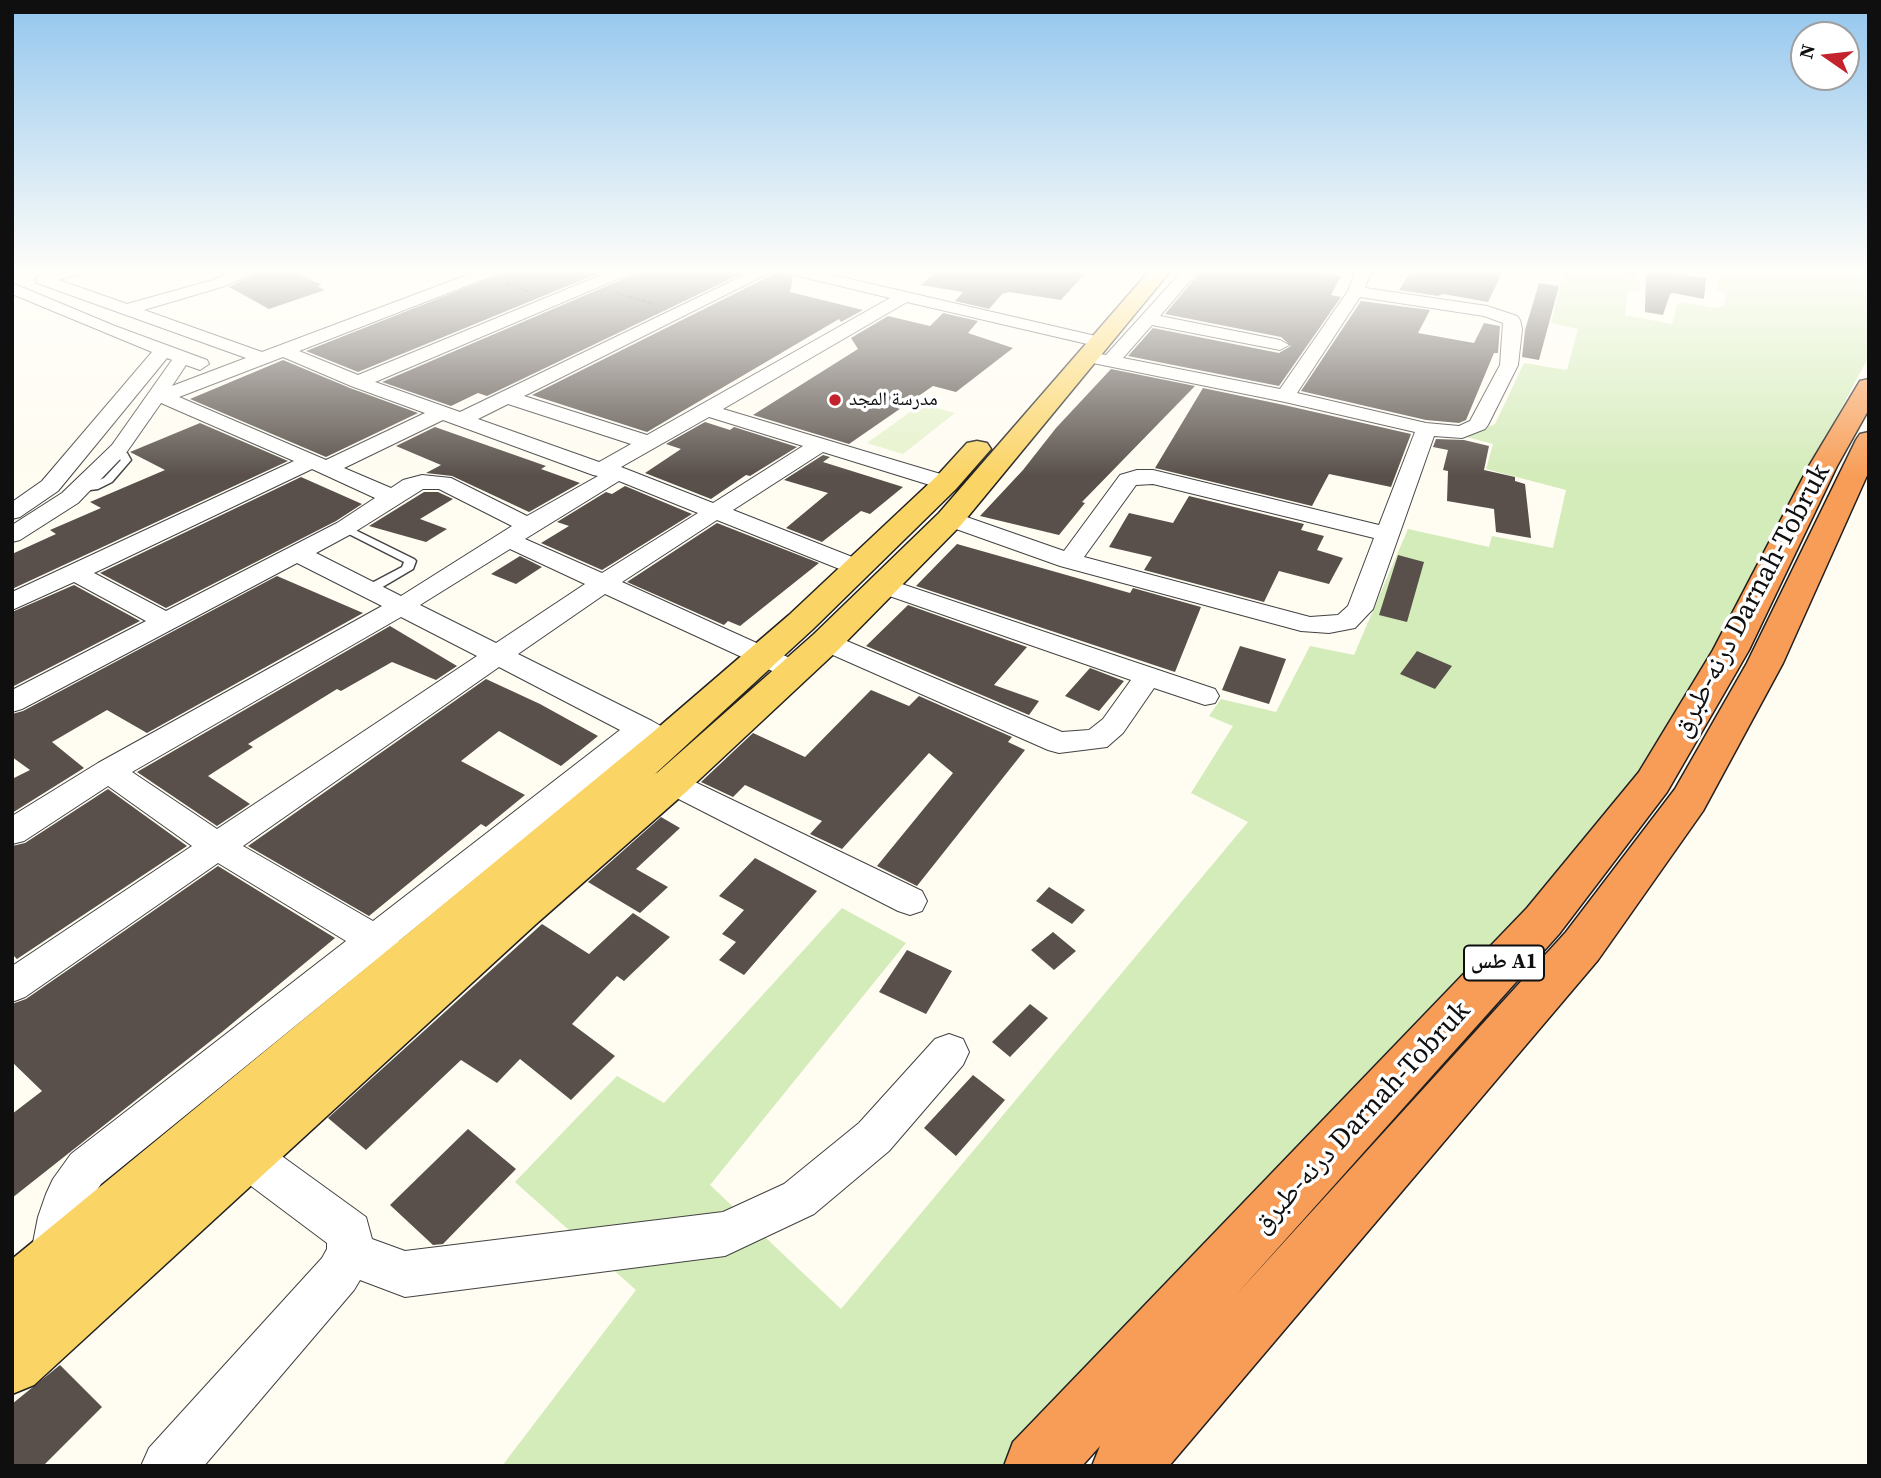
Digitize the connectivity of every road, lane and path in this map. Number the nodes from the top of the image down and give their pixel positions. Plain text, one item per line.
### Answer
1 (132, 338) edge
2 (207, 338) edge
3 (316, 338) edge
4 (464, 338) edge
5 (628, 338) edge
6 (833, 338) edge
7 (1051, 338) edge
8 (1100, 338) edge
9 (1104, 338) edge
10 (1115, 338) edge
11 (1245, 338) edge
12 (1324, 338) edge
13 (1512, 338) edge
14 (1280, 345) dead end
15 (1094, 350) junction
16 (282, 351) junction
17 (173, 354) junction
18 (262, 358) junction
19 (224, 373) junction
20 (358, 382) junction
21 (1869, 386) edge
22 (158, 395) junction
23 (1285, 396) junction
24 (506, 397) junction
25 (707, 410) junction
26 (443, 412) junction
27 (464, 418) junction
28 (1426, 429) junction
29 (1869, 440) edge
30 (649, 443) junction
31 (821, 444) junction
32 (319, 465) junction
33 (609, 472) junction
34 (391, 497) junction
35 (948, 501) junction
36 (12, 512) edge
37 (716, 512) junction
38 (345, 528) junction
39 (519, 533) junction
40 (1387, 534) junction
41 (12, 536) edge
42 (297, 553) junction
43 (1069, 561) junction
44 (75, 573) junction
45 (870, 576) junction
46 (605, 582) junction
47 (370, 589) junction
48 (12, 602) edge
49 (403, 605) junction
50 (166, 621) junction
51 (825, 642) junction
52 (496, 656) junction
53 (778, 662) junction
54 (1147, 678) junction
55 (1205, 696) dead end
56 (12, 702) edge
57 (655, 735) junction
58 (109, 771) junction
59 (673, 782) junction
60 (12, 832) edge
61 (217, 846) junction
62 (909, 901) dead end
63 (388, 952) junction
64 (12, 986) edge
65 (949, 1052) dead end
66 (246, 1156) junction
67 (349, 1253) junction
68 (12, 1298) edge
69 (12, 1363) edge
70 (167, 1466) edge
71 (1037, 1466) edge
72 (1125, 1466) edge

1 - 17 street
2 - 18 street
3 - 16 street
4 - 20 street
5 - 24 street
6 - 25 street
7 - 15 street
8 - 15 main road
9 - 15 main road
10 - 15 street
11 - 14 street
12 - 23 street
13 - 28 street
15 - 23 street
15 - 35 main road
16 - 18 street
16 - 20 street
17 - 19 street
17 - 22 street
17 - 36 street
18 - 19 street
19 - 22 street
20 - 26 street
21 - 71 highway, درنه-طبرق Darnah-Tobruk / طس A1
22 - 32 street
22 - 41 street
23 - 28 street
24 - 27 street
24 - 30 street
25 - 30 street
25 - 31 street
26 - 27 street
26 - 32 street
27 - 33 street
28 - 40 street
29 - 72 highway, درنه-طبرق Darnah-Tobruk / طس A1
30 - 33 street
31 - 35 street
31 - 37 street
32 - 34 street
32 - 44 street
33 - 37 street
33 - 39 street
34 - 38 street
34 - 39 street
35 - 43 street
35 - 45 main road
37 - 45 street
37 - 46 street
38 - 42 street
38 - 47 lane
39 - 46 street
39 - 49 street
40 - 43 street
40 - 43 street
42 - 47 street
42 - 50 street
44 - 48 street
44 - 50 street
45 - 51 main road
45 - 53 main road
45 - 54 street
46 - 52 street
46 - 53 street
47 - 49 street
49 - 52 street
49 - 58 street
50 - 56 street
51 - 53 main road
51 - 54 street
52 - 57 street
52 - 61 street
53 - 57 main road
53 - 59 main road
54 - 55 street
57 - 63 main road
58 - 60 street
58 - 61 street
59 - 62 street
59 - 66 main road
61 - 63 street
61 - 64 street
63 - 68 main road
65 - 67 street
66 - 67 street
66 - 69 main road
67 - 70 street

